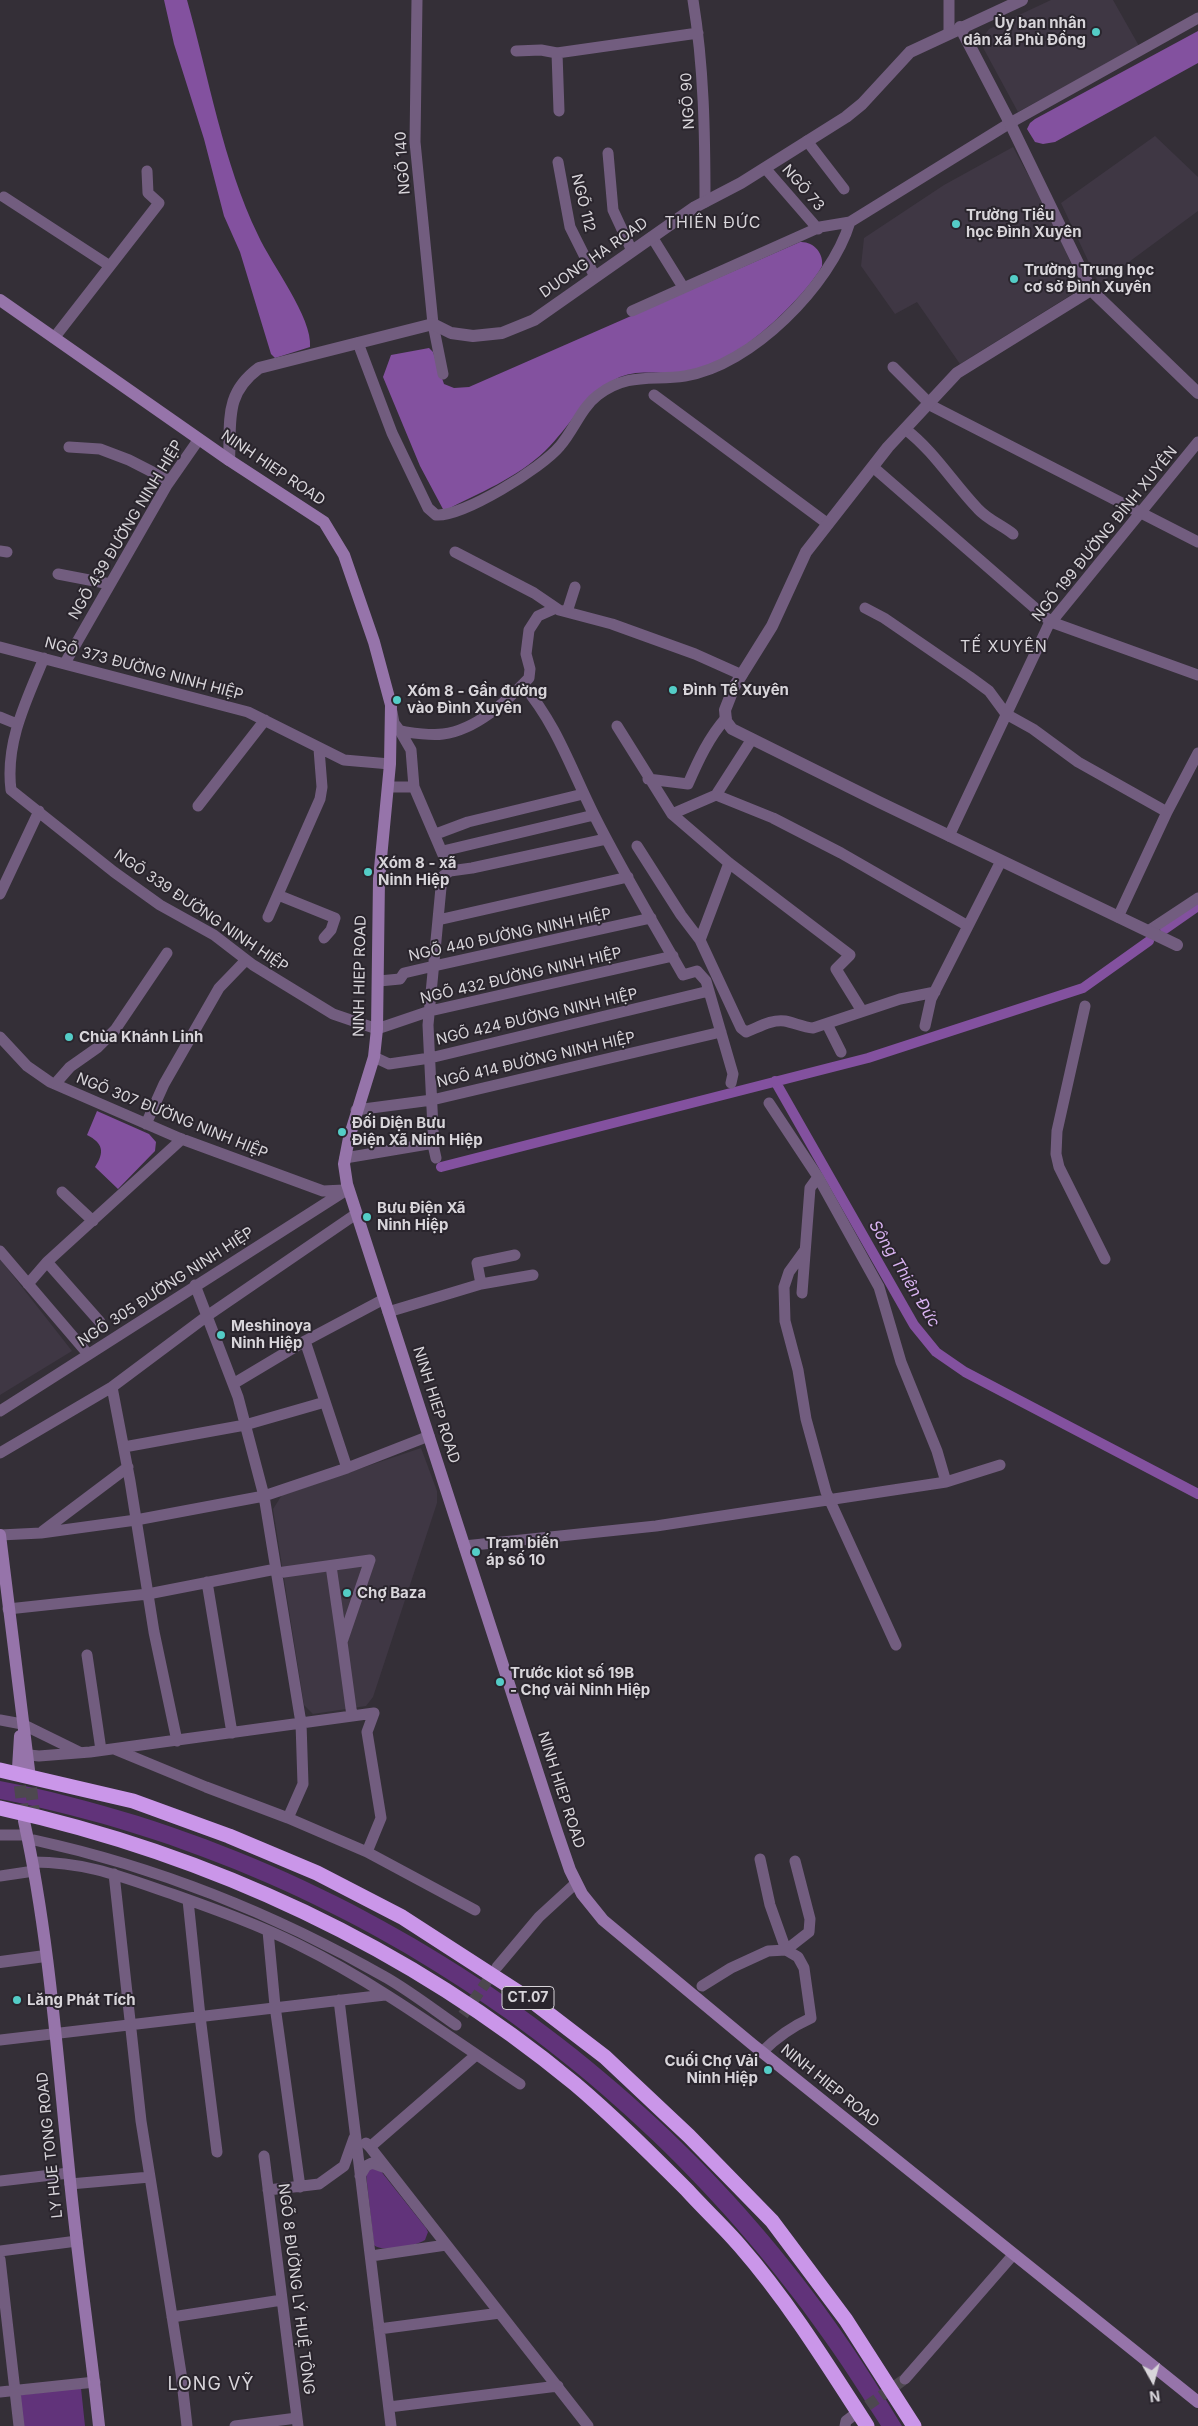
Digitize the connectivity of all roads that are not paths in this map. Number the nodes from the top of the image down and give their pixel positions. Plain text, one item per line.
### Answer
1 (418, 0) edge
2 (693, 0) edge
3 (949, 0) edge
4 (1022, 0) edge
5 (1198, 18) edge
6 (954, 30) junction
7 (698, 33) junction
8 (516, 51) dead end
9 (557, 53) junction
10 (559, 111) dead end
11 (1010, 123) junction
12 (807, 141) junction
13 (608, 153) dead end
14 (558, 162) dead end
15 (765, 168) junction
16 (147, 171) dead end
17 (844, 189) dead end
18 (4, 197) dead end
19 (704, 202) junction
20 (850, 222) junction
21 (818, 229) junction
22 (652, 237) junction
23 (632, 250) junction
24 (110, 266) junction
25 (595, 277) junction
26 (683, 287) junction
27 (1092, 290) junction
28 (0, 300) edge
29 (632, 311) dead end
30 (433, 324) junction
31 (54, 338) junction
32 (358, 343) junction
33 (893, 367) dead end
34 (443, 374) dead end
35 (1198, 393) edge
36 (654, 395) dead end
37 (928, 404) junction
38 (905, 429) junction
39 (199, 439) junction
40 (1198, 442) edge
41 (69, 447) dead end
42 (229, 460) junction
43 (873, 467) junction
44 (170, 481) junction
45 (1140, 511) junction
46 (828, 524) junction
47 (1013, 534) dead end
48 (1198, 542) edge
49 (455, 552) dead end
50 (58, 574) dead end
51 (110, 584) junction
52 (575, 587) dead end
53 (865, 608) dead end
54 (561, 610) junction
55 (1051, 622) junction
56 (0, 647) edge
57 (44, 658) junction
58 (65, 663) junction
59 (742, 675) junction
60 (1198, 675) edge
61 (526, 681) junction
62 (391, 706) junction
63 (1006, 714) junction
64 (0, 718) edge
65 (726, 718) junction
66 (265, 720) junction
67 (17, 724) junction
68 (617, 726) dead end
69 (400, 731) junction
70 (752, 739) junction
71 (319, 749) junction
72 (1198, 753) edge
73 (390, 764) junction
74 (648, 779) junction
75 (388, 787) junction
76 (414, 787) junction
77 (583, 794) junction
78 (716, 794) junction
79 (198, 806) dead end
80 (39, 812) junction
81 (1166, 812) junction
82 (672, 814) junction
83 (594, 815) junction
84 (436, 834) junction
85 (949, 836) junction
86 (606, 839) junction
87 (637, 846) dead end
88 (443, 851) junction
89 (1001, 861) junction
90 (729, 863) junction
91 (450, 871) junction
92 (628, 877) junction
93 (0, 894) edge
94 (278, 895) junction
95 (1198, 898) edge
96 (268, 917) dead end
97 (1118, 917) junction
98 (651, 918) junction
99 (438, 920) junction
100 (968, 926) junction
101 (1148, 931) junction
102 (324, 938) dead end
103 (700, 940) junction
104 (1177, 945) dead end
105 (167, 952) dead end
106 (672, 956) junction
107 (246, 960) junction
108 (434, 966) junction
109 (379, 981) junction
110 (709, 991) junction
111 (935, 992) junction
112 (1085, 1006) dead end
113 (430, 1011) junction
114 (862, 1011) junction
115 (827, 1024) junction
116 (925, 1026) dead end
117 (377, 1029) junction
118 (721, 1032) junction
119 (0, 1037) edge
120 (841, 1052) dead end
121 (374, 1057) junction
122 (430, 1058) junction
123 (731, 1083) dead end
124 (55, 1084) junction
125 (432, 1100) junction
126 (769, 1103) dead end
127 (356, 1110) junction
128 (146, 1124) junction
129 (182, 1139) junction
130 (434, 1143) junction
131 (345, 1158) junction
132 (436, 1158) dead end
133 (818, 1177) junction
134 (348, 1189) junction
135 (62, 1192) dead end
136 (356, 1214) junction
137 (93, 1221) junction
138 (805, 1250) junction
139 (0, 1251) edge
140 (515, 1255) dead end
141 (1105, 1259) dead end
142 (47, 1262) junction
143 (533, 1275) dead end
144 (28, 1284) junction
145 (481, 1284) junction
146 (195, 1286) junction
147 (802, 1293) dead end
148 (384, 1299) junction
149 (388, 1312) junction
150 (207, 1316) junction
151 (100, 1322) dead end
152 (305, 1341) junction
153 (88, 1354) junction
154 (233, 1384) junction
155 (112, 1387) junction
156 (325, 1402) junction
157 (0, 1410) edge
158 (245, 1425) junction
159 (429, 1436) junction
160 (124, 1447) junction
161 (0, 1454) edge
162 (1000, 1464) dead end
163 (128, 1467) junction
164 (347, 1468) junction
165 (946, 1482) junction
166 (264, 1496) junction
167 (830, 1499) junction
168 (136, 1520) junction
169 (42, 1533) junction
170 (0, 1535) edge
171 (464, 1546) junction
172 (331, 1566) junction
173 (276, 1571) junction
174 (207, 1582) junction
175 (148, 1594) junction
176 (8, 1609) junction
177 (342, 1642) junction
178 (896, 1645) dead end
179 (87, 1655) dead end
180 (352, 1716) junction
181 (0, 1720) edge
182 (300, 1723) junction
183 (22, 1724) junction
184 (232, 1733) junction
185 (176, 1741) junction
186 (107, 1749) junction
187 (80, 1752) junction
188 (23, 1755) junction
189 (24, 1769) tunnel mouth
190 (0, 1770) edge
191 (0, 1808) edge
192 (288, 1818) junction
193 (29, 1822) tunnel mouth
194 (0, 1835) edge
195 (30, 1838) junction
196 (367, 1852) junction
197 (760, 1859) dead end
198 (795, 1861) dead end
199 (33, 1866) junction
200 (114, 1874) junction
201 (0, 1876) edge
202 (576, 1883) junction
203 (188, 1900) junction
204 (475, 1910) dead end
205 (268, 1931) junction
206 (786, 1950) junction
207 (45, 1956) junction
208 (0, 1962) edge
209 (498, 1967) tunnel mouth
210 (702, 1986) dead end
211 (385, 1994) junction
212 (339, 2000) junction
213 (275, 2006) junction
214 (463, 2015) tunnel mouth
215 (200, 2016) junction
216 (130, 2024) junction
217 (456, 2025) junction
218 (56, 2034) junction
219 (448, 2036) junction
220 (0, 2040) edge
221 (762, 2052) junction
222 (476, 2055) junction
223 (520, 2084) dead end
224 (356, 2134) junction
225 (370, 2147) junction
226 (217, 2152) dead end
227 (264, 2156) dead end
228 (386, 2168) junction
229 (360, 2176) junction
230 (150, 2177) junction
231 (70, 2178) junction
232 (0, 2181) edge
233 (300, 2187) junction
234 (268, 2190) junction
235 (77, 2241) junction
236 (446, 2245) junction
237 (0, 2251) edge
238 (1013, 2255) junction
239 (371, 2256) junction
240 (0, 2259) edge
241 (282, 2300) junction
242 (500, 2313) junction
243 (172, 2316) junction
244 (379, 2329) junction
245 (905, 2378) tunnel mouth
246 (95, 2382) junction
247 (558, 2386) junction
248 (15, 2391) junction
249 (0, 2392) edge
250 (1198, 2402) edge
251 (389, 2407) junction
252 (854, 2415) tunnel mouth
253 (298, 2422) edge
254 (19, 2426) edge
255 (99, 2426) edge
256 (187, 2426) edge
257 (235, 2426) edge
258 (391, 2426) edge
259 (588, 2426) edge
260 (845, 2426) edge
261 (867, 2426) edge
262 (914, 2426) edge

1 - 30 street, NGÕ 140
2 - 7 street, NGÕ 90
3 - 6 street
4 - 6 street, DUONG HA ROAD
5 - 11 street
6 - 11 street
6 - 12 street, DUONG HA ROAD
7 - 9 street
7 - 19 street, NGÕ 90
8 - 9 street
9 - 10 street
11 - 20 street
11 - 27 street
12 - 15 street, DUONG HA ROAD
12 - 17 street
13 - 23 street
14 - 25 street, NGÕ 112
15 - 19 street, DUONG HA ROAD
15 - 21 street, NGÕ 73
16 - 24 street
18 - 24 street
19 - 22 street, DUONG HA ROAD
20 - 21 street
20 - 32 street
21 - 26 street
22 - 23 street, DUONG HA ROAD
22 - 26 street
23 - 25 street, DUONG HA ROAD
24 - 31 street
25 - 30 street, DUONG HA ROAD
26 - 29 street
27 - 35 street
27 - 37 street
28 - 31 main road, NINH HIEP ROAD
30 - 32 street
30 - 34 street, NGÕ 140
31 - 39 main road, NINH HIEP ROAD
32 - 42 street
33 - 37 street
36 - 46 street
37 - 38 street
37 - 45 street
38 - 43 street
38 - 47 street
39 - 42 main road, NINH HIEP ROAD
39 - 44 street, NGÕ 439 ĐƯỜNG NINH HIỆP
40 - 45 street, NGÕ 199 ĐƯỜNG ĐÌNH XUYÊN
41 - 44 street
42 - 62 main road, NINH HIEP ROAD
43 - 46 street
43 - 55 street
44 - 51 street, NGÕ 439 ĐƯỜNG NINH HIỆP
45 - 48 street
45 - 55 street, NGÕ 199 ĐƯỜNG ĐÌNH XUYÊN
46 - 59 street
49 - 54 street
50 - 51 street
51 - 58 street, NGÕ 439 ĐƯỜNG NINH HIỆP
52 - 54 street
53 - 63 street
54 - 59 street
54 - 61 street
55 - 60 street
55 - 63 street, NGÕ 199 ĐƯỜNG ĐÌNH XUYÊN
56 - 57 street, NGÕ 373 ĐƯỜNG NINH HIỆP
57 - 58 street, NGÕ 373 ĐƯỜNG NINH HIỆP
57 - 67 street, NGÕ 339 ĐƯỜNG NINH HIỆP
58 - 66 street, NGÕ 373 ĐƯỜNG NINH HIỆP
59 - 65 street
61 - 69 street
61 - 77 street
62 - 69 street
62 - 73 main road, NINH HIEP ROAD
63 - 81 street
63 - 85 street, NGÕ 199 ĐƯỜNG ĐÌNH XUYÊN
64 - 67 street
65 - 70 street
65 - 74 street
66 - 71 street, NGÕ 373 ĐƯỜNG NINH HIỆP
66 - 79 street
67 - 80 street, NGÕ 339 ĐƯỜNG NINH HIỆP
68 - 74 street
69 - 76 street
70 - 78 street
70 - 85 street
71 - 73 street, NGÕ 373 ĐƯỜNG NINH HIỆP
71 - 94 street
72 - 81 street
73 - 75 main road, NINH HIEP ROAD
74 - 82 street
75 - 76 street
75 - 109 main road, NINH HIEP ROAD
76 - 84 street
77 - 83 street
77 - 84 street
78 - 82 street
78 - 100 street
80 - 93 street
80 - 107 street, NGÕ 339 ĐƯỜNG NINH HIỆP
81 - 97 street
82 - 90 street
83 - 86 street
83 - 88 street
84 - 88 street
85 - 89 street
86 - 91 street
86 - 92 street
87 - 103 street
88 - 91 street
89 - 97 street
89 - 100 street
90 - 103 street
90 - 114 street
91 - 99 street
92 - 98 street
92 - 99 street
94 - 96 street
94 - 102 street
95 - 101 street
97 - 101 street
98 - 106 street
98 - 108 street, NGÕ 440 ĐƯỜNG NINH HIỆP
99 - 108 street
100 - 111 street
101 - 104 street
103 - 115 street
105 - 124 street
106 - 110 street
106 - 113 street, NGÕ 432 ĐƯỜNG NINH HIỆP
107 - 117 street, NGÕ 339 ĐƯỜNG NINH HIỆP
107 - 128 street
108 - 109 street, NGÕ 440 ĐƯỜNG NINH HIỆP
108 - 113 street
109 - 117 main road, NINH HIEP ROAD
110 - 118 street
110 - 122 street, NGÕ 424 ĐƯỜNG NINH HIỆP
111 - 114 street
111 - 116 street
112 - 141 street
113 - 117 street, NGÕ 432 ĐƯỜNG NINH HIỆP
113 - 122 street
114 - 115 street
115 - 120 street
117 - 121 main road, NINH HIEP ROAD
118 - 123 street
118 - 125 street, NGÕ 414 ĐƯỜNG NINH HIỆP
119 - 124 street, NGÕ 307 ĐƯỜNG NINH HIỆP
121 - 122 street, NGÕ 424 ĐƯỜNG NINH HIỆP
121 - 127 main road, NINH HIEP ROAD
122 - 125 street
124 - 128 street, NGÕ 307 ĐƯỜNG NINH HIỆP
125 - 127 street, NGÕ 414 ĐƯỜNG NINH HIỆP
125 - 130 street
126 - 133 street
127 - 131 main road, NINH HIEP ROAD
128 - 129 street, NGÕ 307 ĐƯỜNG NINH HIỆP
129 - 134 street, NGÕ 307 ĐƯỜNG NINH HIỆP
129 - 137 street
130 - 131 street
130 - 132 street
131 - 134 main road, NINH HIEP ROAD
133 - 138 street
133 - 165 street
134 - 136 main road, NINH HIEP ROAD
134 - 146 street, NGÕ 305 ĐƯỜNG NINH HIỆP
135 - 137 street
136 - 148 main road, NINH HIEP ROAD
136 - 150 street
137 - 142 street
138 - 147 street
138 - 167 street
139 - 144 street
140 - 145 street
142 - 144 street
142 - 151 street
143 - 145 street
144 - 153 street
145 - 149 street
146 - 150 street
146 - 153 street, NGÕ 305 ĐƯỜNG NINH HIỆP
148 - 149 main road, NINH HIEP ROAD
148 - 152 street
149 - 159 main road, NINH HIEP ROAD
150 - 154 street
150 - 155 street
152 - 154 street
152 - 156 street
153 - 157 street, NGÕ 305 ĐƯỜNG NINH HIỆP
154 - 158 street
155 - 160 street
155 - 161 street
156 - 158 street
156 - 164 street
158 - 160 street
158 - 166 street
159 - 164 street
159 - 171 main road, NINH HIEP ROAD
160 - 163 street
162 - 165 street
163 - 168 street
163 - 169 street
164 - 166 street
165 - 167 street
166 - 168 street
166 - 173 street
167 - 171 street
167 - 178 street
168 - 169 street
168 - 175 street
169 - 170 street
170 - 176 main road
171 - 202 main road, NINH HIEP ROAD
172 - 173 street
172 - 177 street
172 - 177 street
173 - 174 street
173 - 182 street
174 - 175 street
174 - 184 street
175 - 176 street
175 - 185 street
176 - 183 main road
177 - 180 street
179 - 186 street
180 - 182 street
180 - 196 street
181 - 183 street
182 - 184 street
182 - 192 street
183 - 187 street
183 - 188 main road
184 - 185 street
185 - 186 street
186 - 187 street
186 - 192 street
187 - 188 street
188 - 189 main road
190 - 262 highway, CT.07
191 - 261 highway, CT.07
192 - 196 street
193 - 195 main road, LY HUE TONG ROAD
194 - 195 street
195 - 199 main road, LY HUE TONG ROAD
195 - 217 street
196 - 204 street
197 - 206 street
198 - 206 street
199 - 200 street
199 - 201 street
199 - 207 main road, LY HUE TONG ROAD
200 - 203 street
200 - 216 street
202 - 209 street
202 - 221 main road, NINH HIEP ROAD
203 - 205 street
203 - 215 street
205 - 211 street
205 - 213 street
206 - 210 street
206 - 221 street
207 - 208 street
207 - 218 main road, LY HUE TONG ROAD
211 - 212 street
211 - 219 street
212 - 213 street
212 - 224 street
213 - 215 street
213 - 233 street
214 - 217 street
215 - 216 street
215 - 226 street
216 - 218 street
216 - 230 street
217 - 219 street
218 - 220 street
218 - 231 main road, LY HUE TONG ROAD
219 - 222 street
221 - 238 main road, NINH HIEP ROAD
222 - 223 street
222 - 225 street
224 - 225 street
224 - 229 street
224 - 233 street
225 - 228 street
227 - 234 street, NGÕ 8 ĐƯỜNG LÝ HUỆ TÔNG
228 - 229 street
228 - 236 street
229 - 239 street
230 - 231 street
230 - 243 street
231 - 232 street
231 - 235 main road, LY HUE TONG ROAD
233 - 234 street
234 - 241 street, NGÕ 8 ĐƯỜNG LÝ HUỆ TÔNG
235 - 237 street
235 - 246 main road, LY HUE TONG ROAD
236 - 239 street
236 - 242 street
238 - 245 street
238 - 250 main road, NINH HIEP ROAD
239 - 244 street
240 - 248 street
241 - 243 street
241 - 253 street, NGÕ 8 ĐƯỜNG LÝ HUỆ TÔNG
242 - 244 street
242 - 247 street
243 - 256 street
244 - 251 street
246 - 248 street
246 - 255 main road, LY HUE TONG ROAD
247 - 251 street
247 - 259 street
248 - 249 street
248 - 254 street
251 - 258 street
252 - 260 street
253 - 257 street

